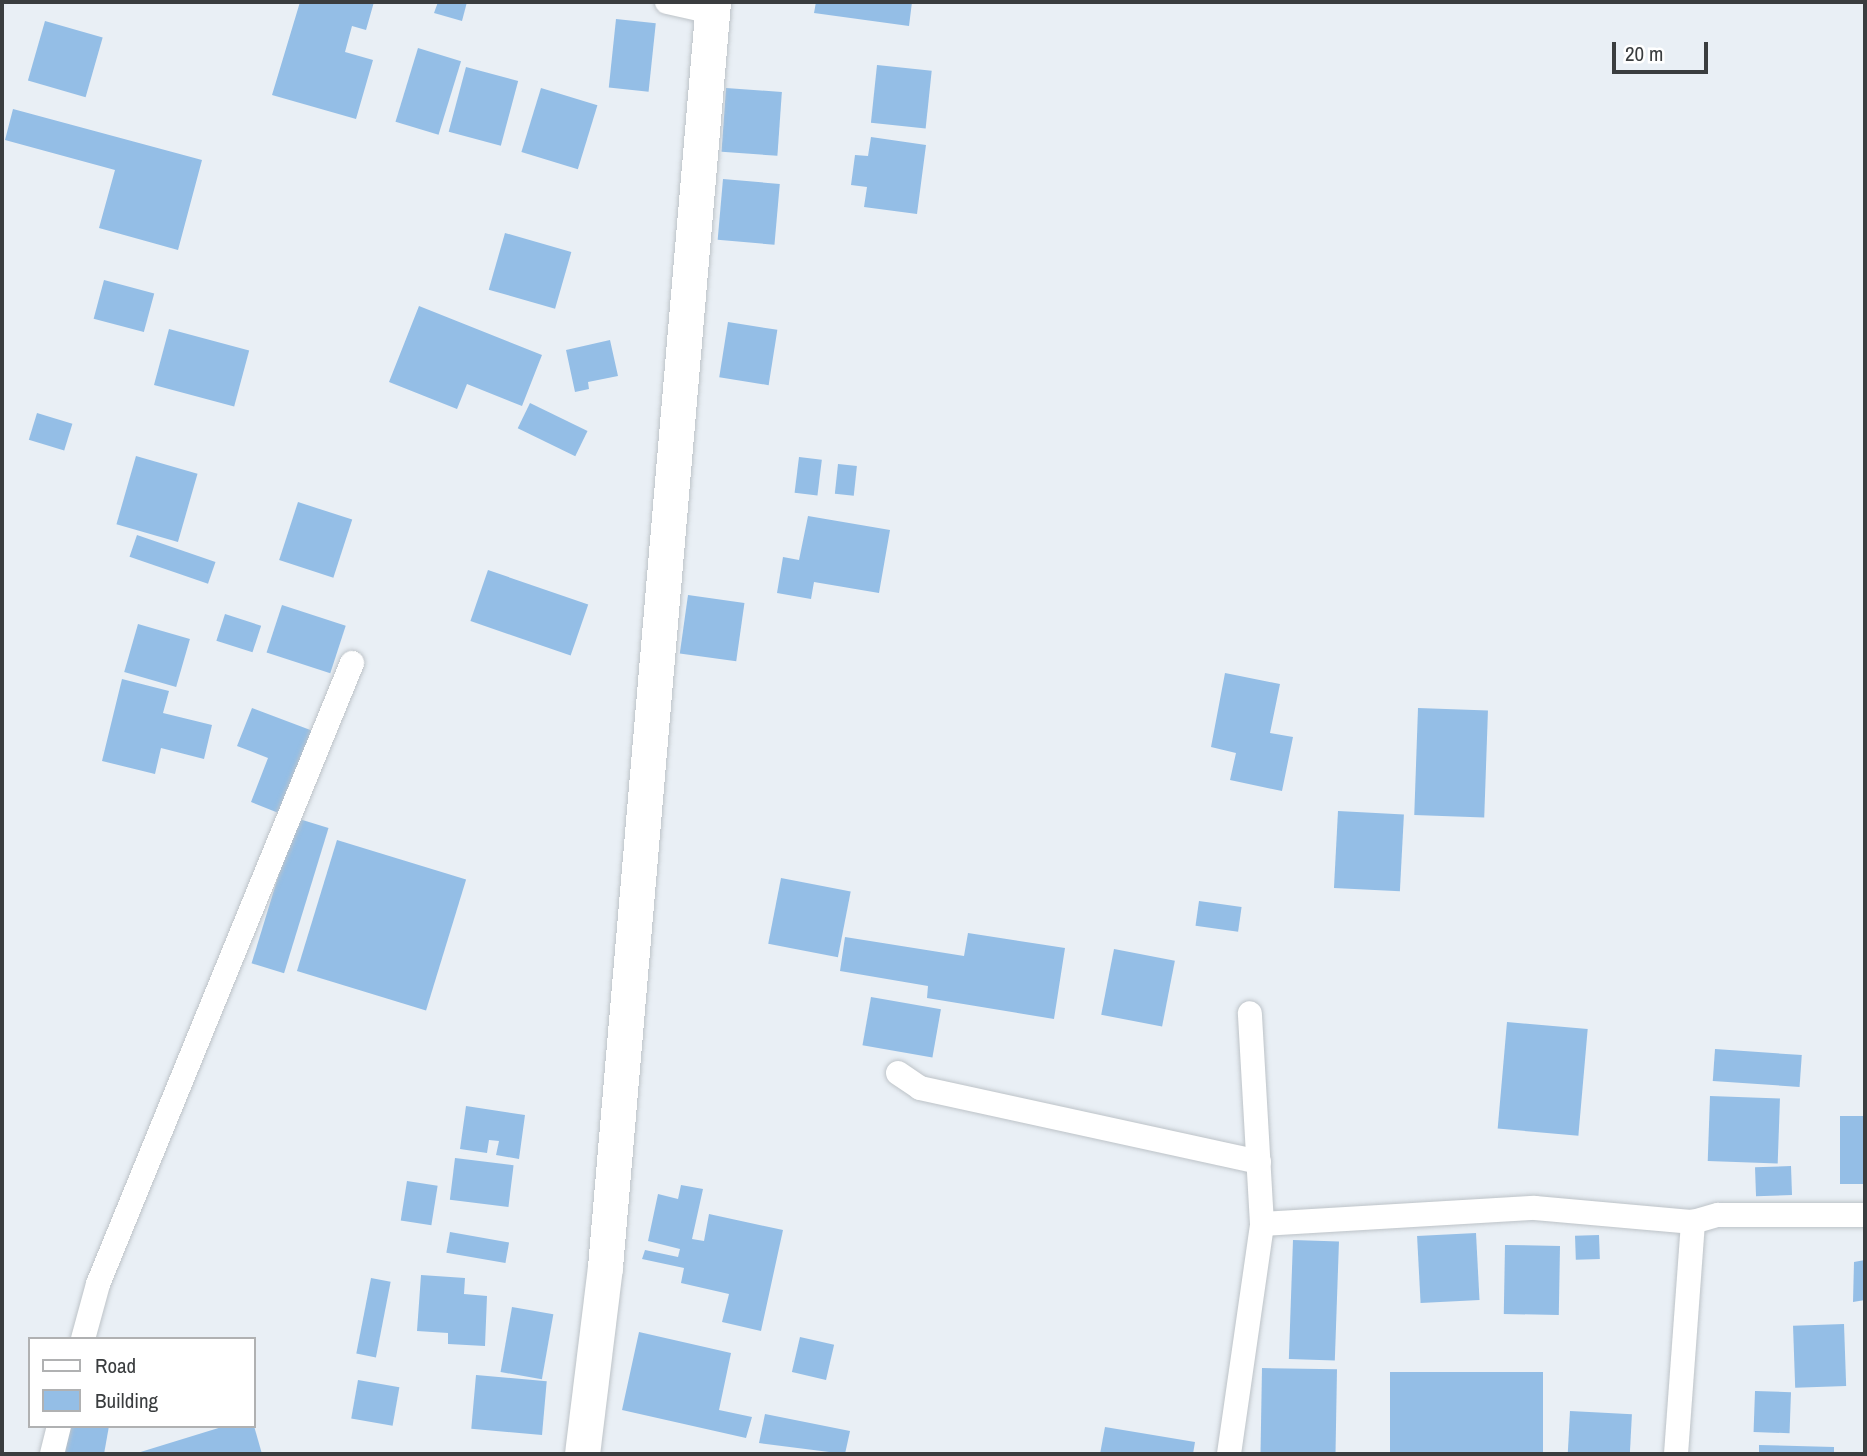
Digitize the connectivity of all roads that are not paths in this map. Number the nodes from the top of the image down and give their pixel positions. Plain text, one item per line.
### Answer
1 (667, 2) edge
2 (713, 7) edge
3 (352, 663) dead end
4 (1250, 1013) dead end
5 (898, 1073) dead end
6 (1259, 1162) junction
7 (1865, 1215) edge
8 (1693, 1222) junction
9 (1262, 1224) junction
10 (84, 1337) edge
11 (59, 1428) edge
12 (52, 1454) edge
13 (582, 1454) edge
14 (1228, 1454) edge
15 (1676, 1454) edge

1 - 2 street
2 - 13 street
3 - 10 street
4 - 6 street
5 - 6 street
6 - 9 street
7 - 8 street
8 - 9 street
8 - 15 street
9 - 14 street
11 - 12 street

